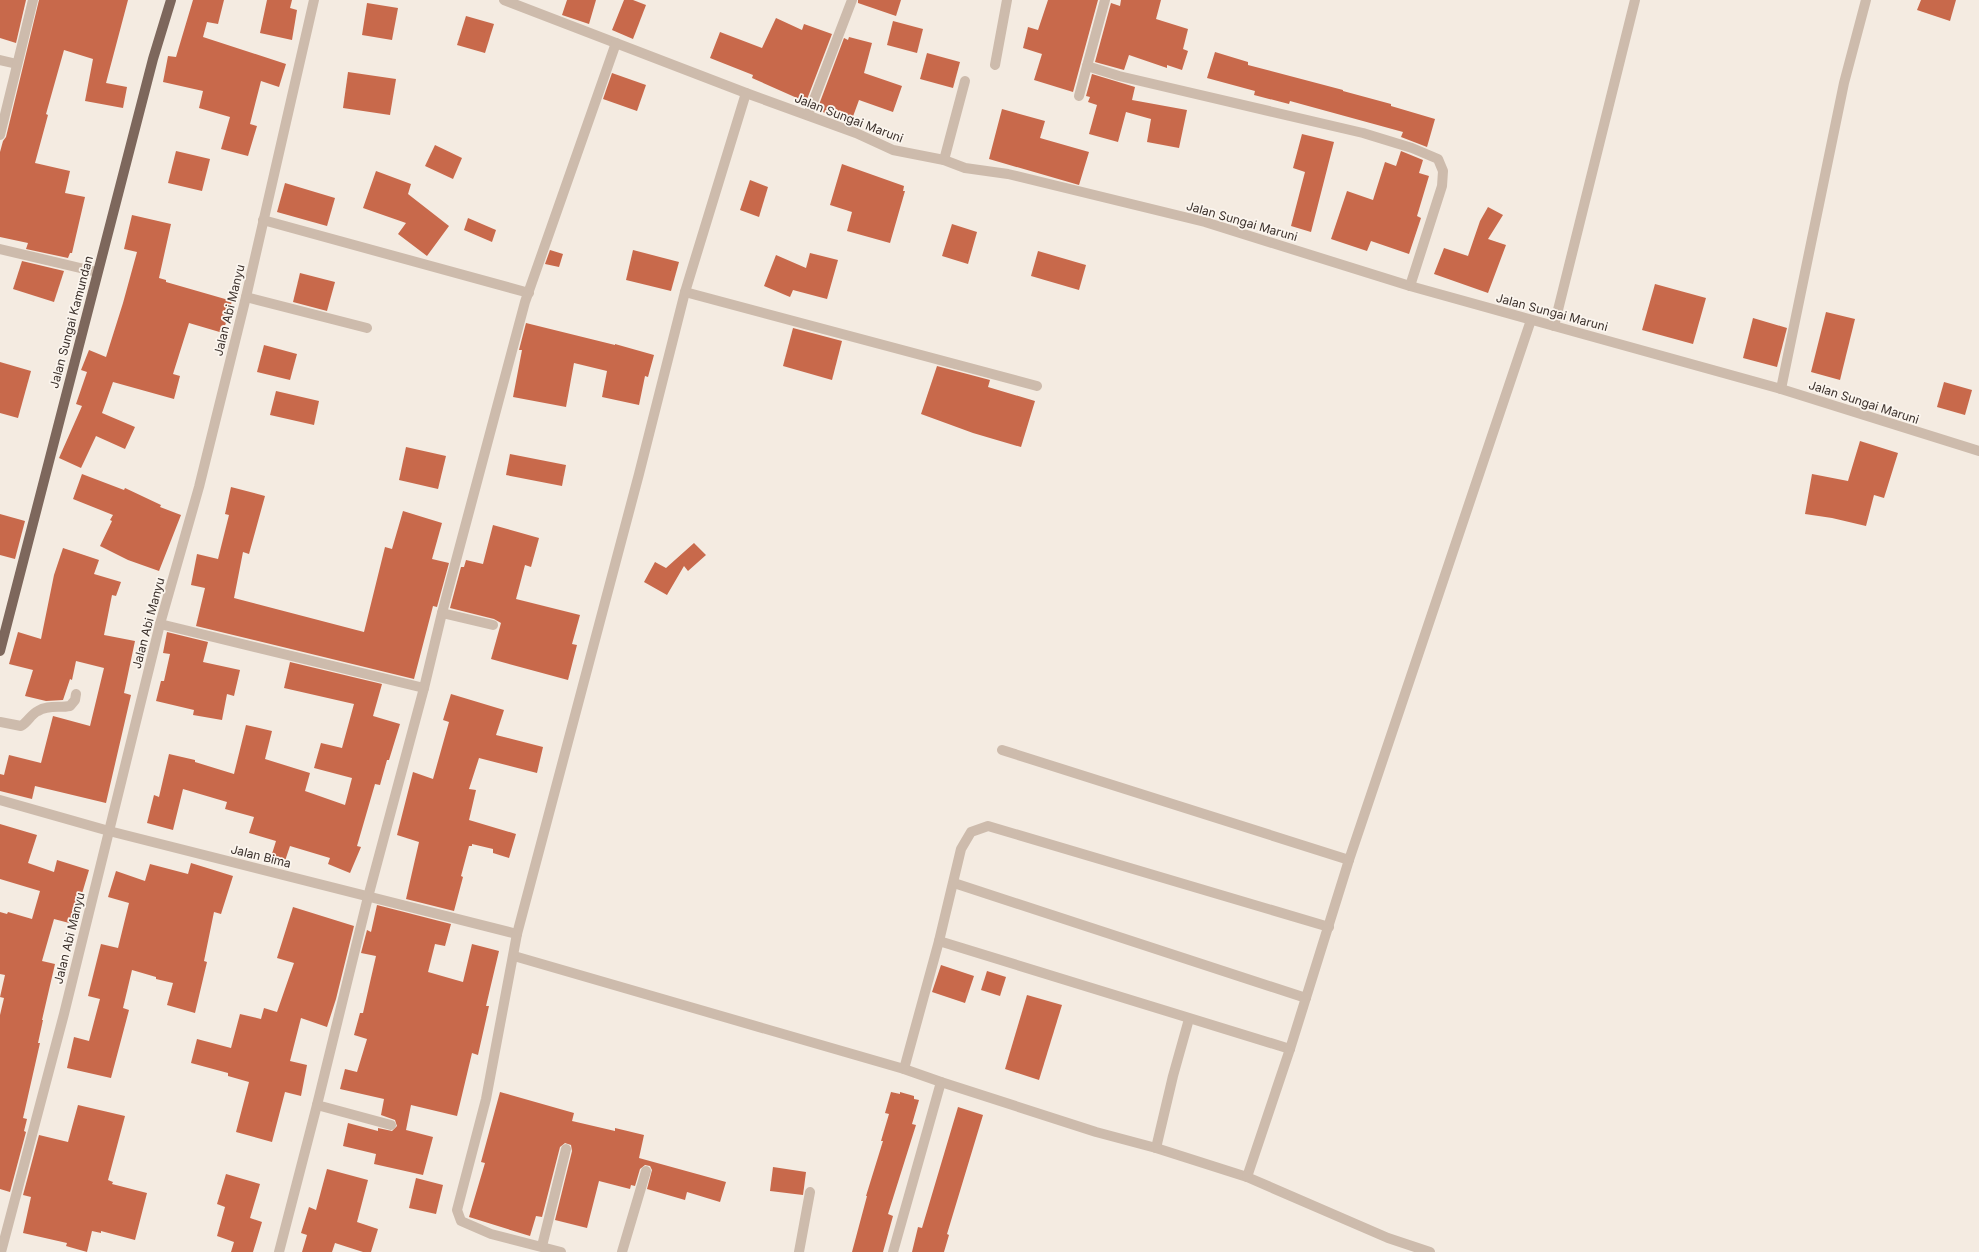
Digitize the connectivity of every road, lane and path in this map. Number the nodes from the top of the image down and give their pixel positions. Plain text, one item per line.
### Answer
1 (33, 0) edge
2 (171, 0) edge
3 (314, 0) edge
4 (504, 0) edge
5 (852, 0) edge
6 (1007, 0) edge
7 (1105, 0) edge
8 (1636, 0) edge
9 (1866, 0) edge
10 (616, 43) junction
11 (0, 60) edge
12 (17, 64) junction
13 (994, 65) dead end
14 (1087, 66) junction
15 (965, 81) dead end
16 (746, 93) junction
17 (1079, 96) dead end
18 (808, 115) junction
19 (0, 135) edge
20 (944, 160) junction
21 (263, 220) junction
22 (0, 249) edge
23 (97, 272) junction
24 (1410, 286) junction
25 (685, 292) junction
26 (529, 293) junction
27 (246, 297) junction
28 (1530, 320) junction
29 (1554, 326) junction
30 (367, 328) dead end
31 (1037, 386) dead end
32 (1781, 389) junction
33 (1979, 451) edge
34 (442, 613) junction
35 (160, 624) junction
36 (493, 625) dead end
37 (2, 634) edge
38 (0, 651) edge
39 (424, 688) junction
40 (76, 694) dead end
41 (0, 722) edge
42 (1002, 750) dead end
43 (0, 800) edge
44 (109, 831) junction
45 (1349, 860) junction
46 (954, 883) junction
47 (368, 897) junction
48 (1329, 927) junction
49 (517, 934) junction
50 (939, 941) junction
51 (514, 956) junction
52 (1306, 998) junction
53 (1189, 1019) junction
54 (1290, 1049) junction
55 (904, 1069) junction
56 (941, 1082) junction
57 (317, 1105) junction
58 (391, 1125) dead end
59 (1156, 1148) junction
60 (566, 1150) dead end
61 (646, 1171) dead end
62 (1247, 1177) junction
63 (810, 1192) dead end
64 (542, 1246) junction
65 (1, 1252) edge
66 (279, 1252) edge
67 (561, 1252) edge
68 (622, 1252) edge
69 (799, 1252) edge
70 (894, 1252) edge
71 (1430, 1252) edge

1 - 12 street
2 - 23 main road, Jalan Sungai Kamundan
3 - 21 street, Jalan Abi Manyu
4 - 10 street, Jalan Sungai Maruni
5 - 18 street
6 - 13 street
7 - 14 street
8 - 29 street
9 - 32 street
10 - 16 street, Jalan Sungai Maruni
10 - 26 street
11 - 12 street
12 - 19 street
14 - 17 street
14 - 24 street
15 - 20 street
16 - 18 street, Jalan Sungai Maruni
16 - 25 street
18 - 20 street, Jalan Sungai Maruni
20 - 24 street, Jalan Sungai Maruni
21 - 26 street
21 - 27 street, Jalan Abi Manyu
22 - 23 street
23 - 37 main road, Jalan Sungai Kamundan
24 - 28 street, Jalan Sungai Maruni
25 - 31 street
25 - 49 street
26 - 34 street
27 - 30 street
27 - 35 street, Jalan Abi Manyu
28 - 29 street, Jalan Sungai Maruni
28 - 45 street
29 - 32 street, Jalan Sungai Maruni
32 - 33 street, Jalan Sungai Maruni
34 - 36 street
34 - 39 street
35 - 39 street
35 - 44 street, Jalan Abi Manyu
37 - 38 main road, Jalan Sungai Kamundan
39 - 47 street
40 - 41 street
42 - 45 street
43 - 44 street, Jalan Bima
44 - 47 street, Jalan Bima
44 - 65 street, Jalan Abi Manyu
45 - 48 street
46 - 48 street
46 - 50 street
46 - 52 street
47 - 49 street, Jalan Bima
47 - 57 street
48 - 52 street
49 - 51 street
50 - 53 street
50 - 55 street
51 - 55 street
51 - 64 street
52 - 54 street
53 - 54 street
53 - 59 street
54 - 62 street
55 - 56 street
56 - 59 street
56 - 70 street
57 - 58 street
57 - 66 street
59 - 62 street
60 - 64 street
61 - 68 street
62 - 71 street
63 - 69 street
64 - 67 street

